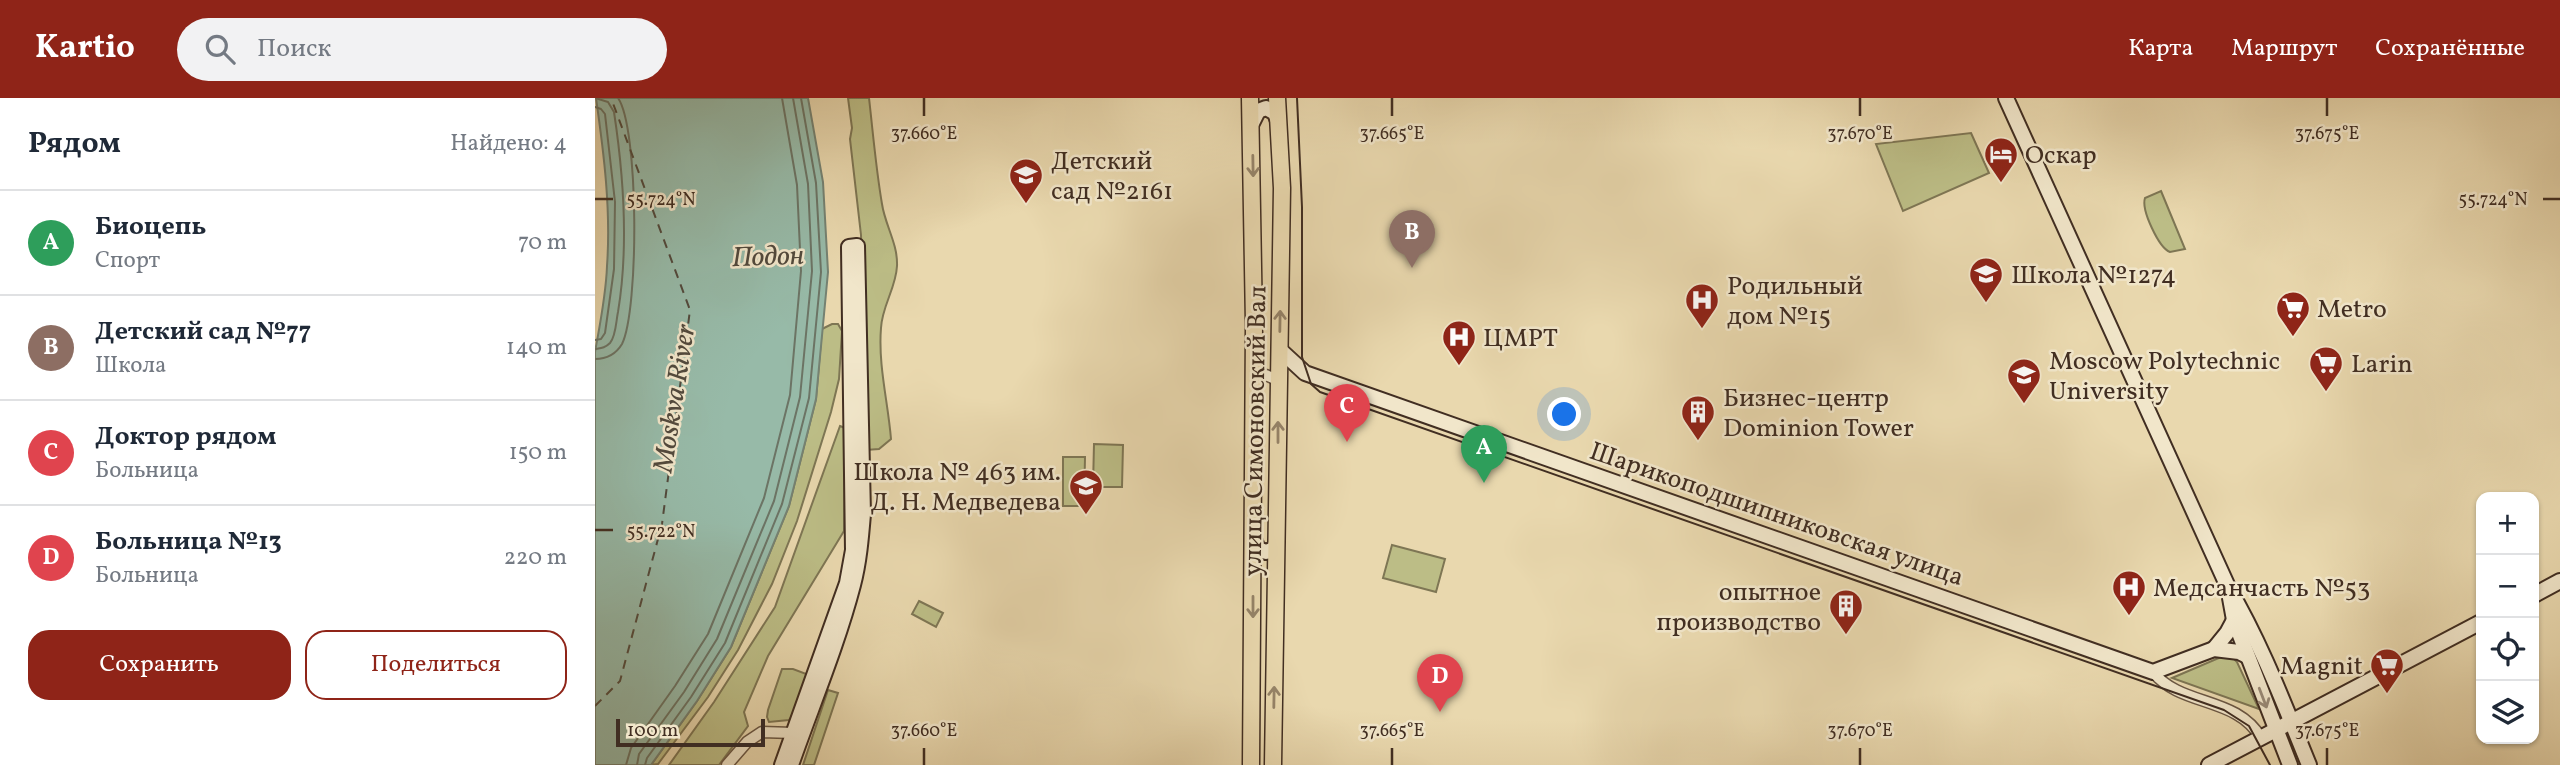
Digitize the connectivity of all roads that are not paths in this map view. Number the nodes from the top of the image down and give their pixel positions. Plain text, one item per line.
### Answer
1 (1250, 98) edge
2 (1277, 98) edge
3 (2006, 98) edge
4 (1278, 121) junction
5 (1252, 122) junction
6 (853, 246) dead end
7 (1280, 350) junction
8 (1305, 373) junction
9 (1254, 388) junction
10 (1278, 389) junction
11 (1254, 539) junction
12 (1277, 540) junction
13 (2560, 581) edge
14 (2228, 587) junction
15 (2539, 592) edge
16 (2234, 620) junction
17 (2476, 625) edge
18 (2214, 649) junction
19 (2247, 656) junction
20 (2153, 673) junction
21 (2291, 722) junction
22 (2276, 730) junction
23 (797, 735) junction
24 (2261, 738) junction
25 (727, 765) edge
26 (782, 765) edge
27 (791, 765) edge
28 (1251, 765) edge
29 (1273, 765) edge
30 (2209, 765) edge
31 (2290, 765) edge
32 (2308, 765) edge

1 - 5 main road, улица Симоновский Вал
2 - 4 main road, улица Симоновский Вал
3 - 14 main road
4 - 5 main road
7 -> 4 main road, улица Симоновский Вал
5 -> 9 main road, улица Симоновский Вал
6 - 23 main road
7 - 8 main road
7 - 10 main road, улица Симоновский Вал
8 - 10 main road
8 - 20 main road, Шарикоподшипниковская улица
9 - 10 street
9 - 11 main road, улица Симоновский Вал
12 -> 10 main road, улица Симоновский Вал
11 - 12 main road
11 -> 28 main road, улица Симоновский Вал
29 -> 12 main road, улица Симоновский Вал
13 - 15 main road
14 - 16 main road
14 - 21 main road
16 - 18 main road
16 - 19 main road
17 - 21 main road
18 - 19 main road
18 - 20 main road
19 -> 22 main road
20 - 24 street, Шарикоподшипниковская улица
21 - 22 main road
21 - 32 main road
22 - 24 main road
22 - 31 main road
23 - 25 street
23 - 26 main road
23 - 27 main road
24 - 30 main road

